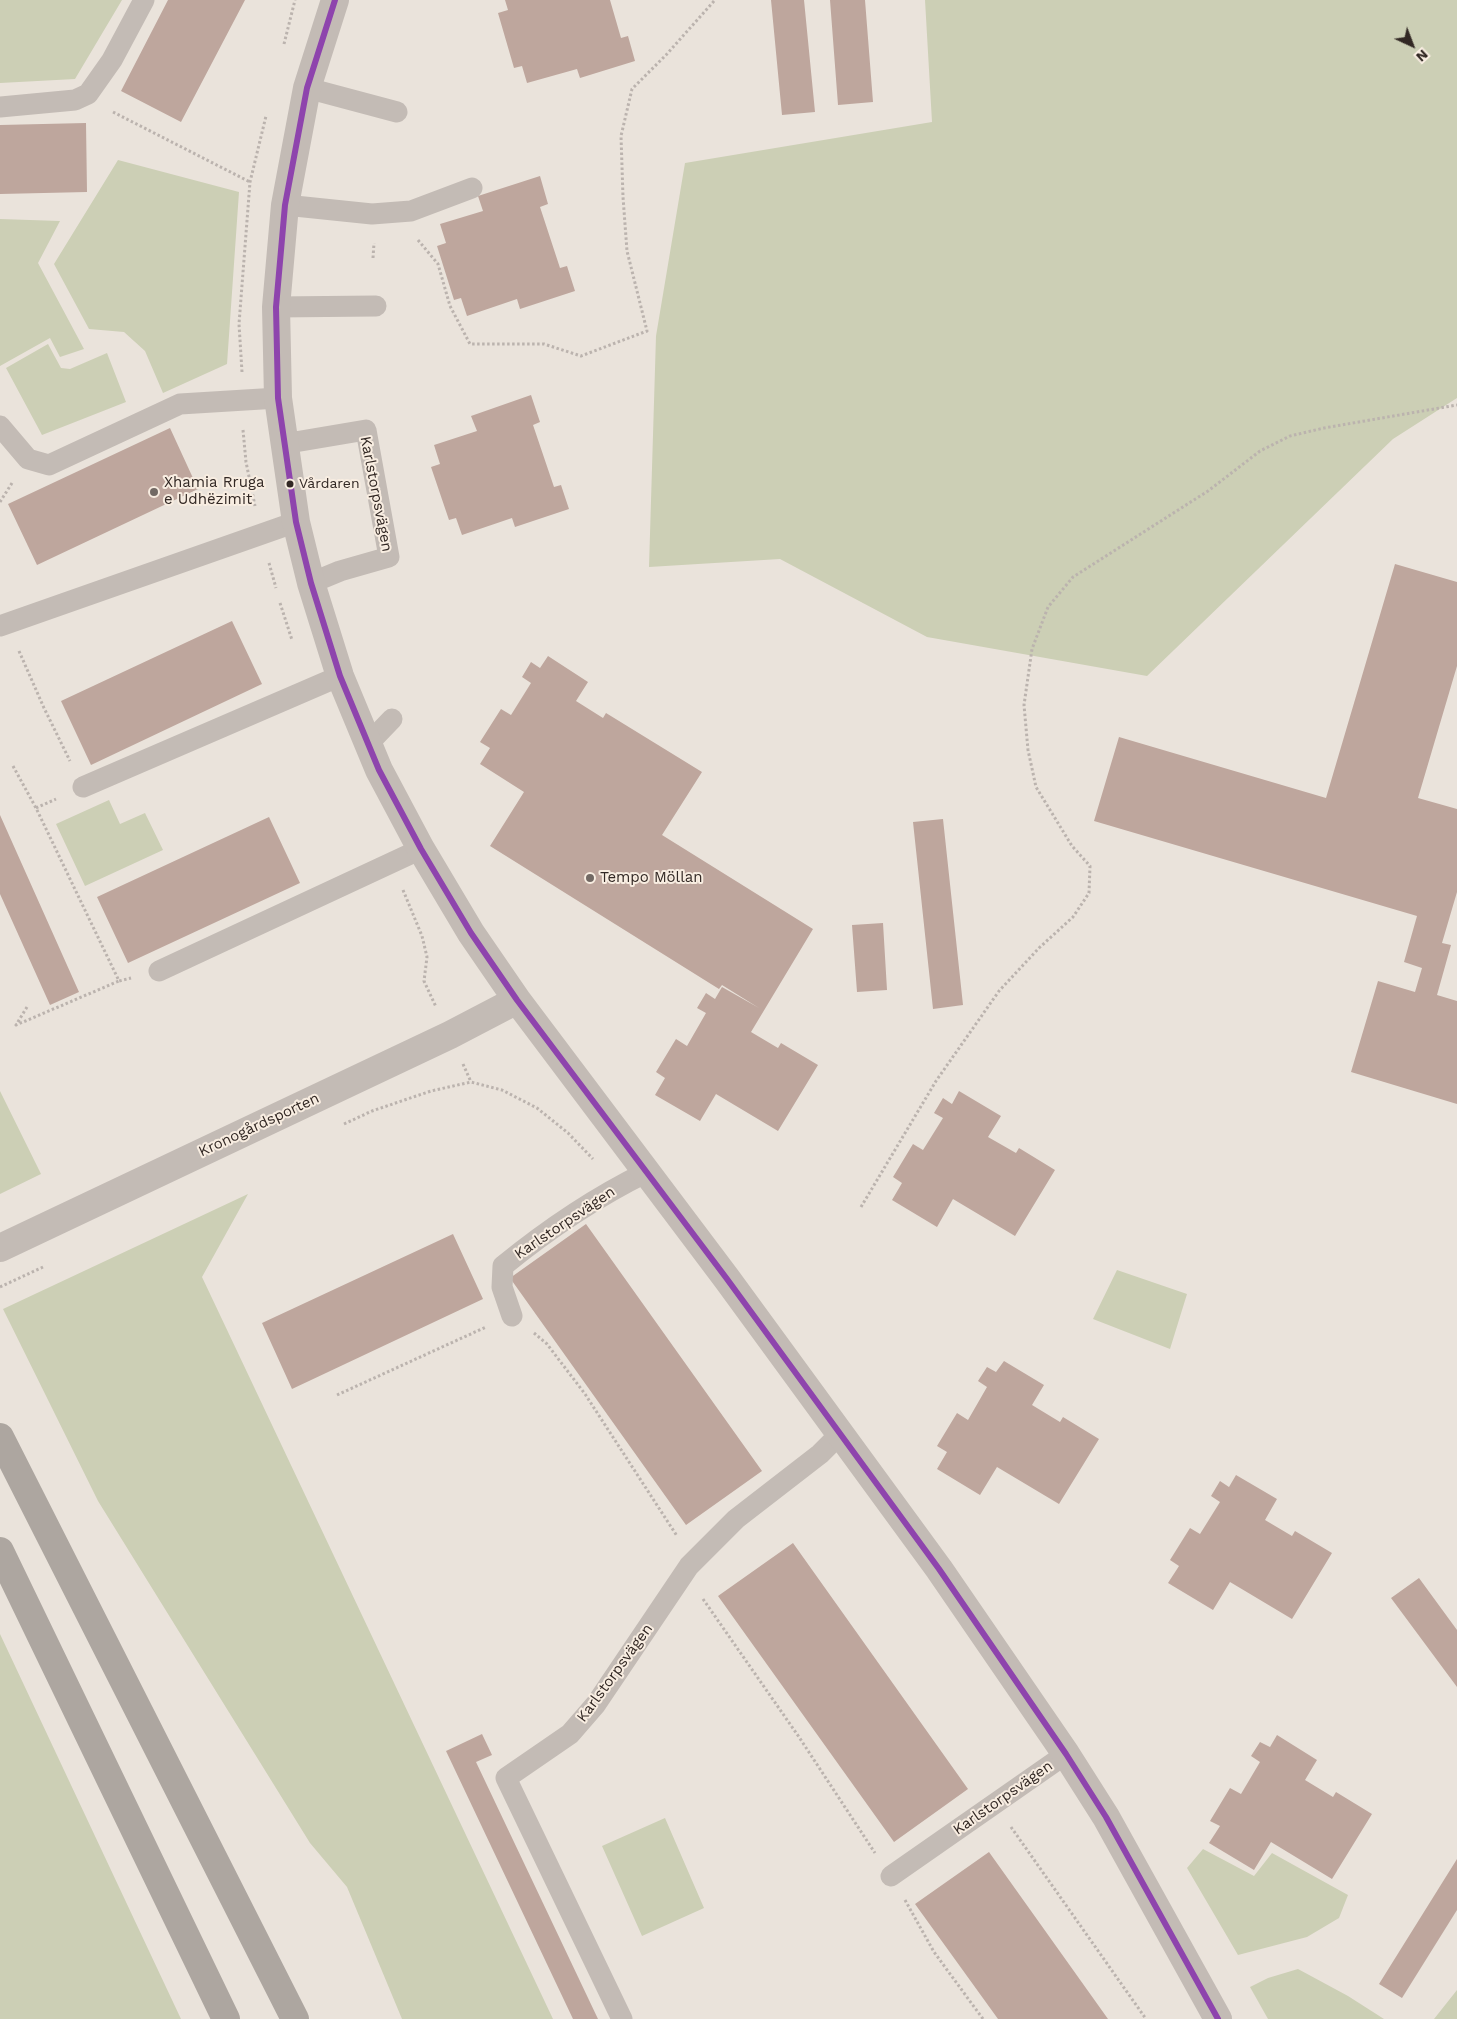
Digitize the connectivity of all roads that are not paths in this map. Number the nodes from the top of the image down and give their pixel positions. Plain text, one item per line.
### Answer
1 (144, 0) edge
2 (335, 0) edge
3 (307, 88) junction
4 (0, 107) edge
5 (397, 112) dead end
6 (472, 188) dead end
7 (285, 204) junction
8 (376, 306) dead end
9 (276, 307) junction
10 (278, 398) junction
11 (0, 426) edge
12 (283, 444) junction
13 (296, 522) junction
14 (311, 583) junction
15 (3, 625) edge
16 (340, 676) junction
17 (392, 719) dead end
18 (368, 744) junction
19 (83, 787) road end
20 (421, 849) junction
21 (159, 971) road end
22 (517, 1000) junction
23 (648, 1172) junction
24 (0, 1248) edge
25 (512, 1316) road end
26 (840, 1434) junction
27 (0, 1437) edge
28 (0, 1551) edge
29 (1066, 1754) junction
30 (891, 1876) road end
31 (226, 2019) edge
32 (295, 2019) edge
33 (622, 2019) edge
34 (1218, 2019) edge

1 - 4 lane
2 - 3 street, Karlstorpsvägen
3 - 5 lane
3 - 7 street, Karlstorpsvägen
6 - 7 lane
7 - 9 street, Karlstorpsvägen
8 - 9 lane
9 - 10 street, Karlstorpsvägen
10 - 11 lane
10 - 12 street, Karlstorpsvägen
12 - 13 street, Karlstorpsvägen
12 - 14 lane, Karlstorpsvägen
13 - 14 street, Karlstorpsvägen
13 - 15 lane
14 - 16 street, Karlstorpsvägen
16 - 18 street, Karlstorpsvägen
16 - 19 lane
17 - 18 lane
18 - 20 street, Karlstorpsvägen
20 - 21 lane
20 - 22 street, Karlstorpsvägen
22 - 23 street, Karlstorpsvägen
22 - 24 street, Kronogårdsporten
23 - 25 lane, Karlstorpsvägen
23 - 26 street, Karlstorpsvägen
26 - 29 street, Karlstorpsvägen
26 - 33 lane, Karlstorpsvägen
27 - 32 highway
28 - 31 highway
29 - 30 lane, Karlstorpsvägen
29 - 34 street, Karlstorpsvägen

